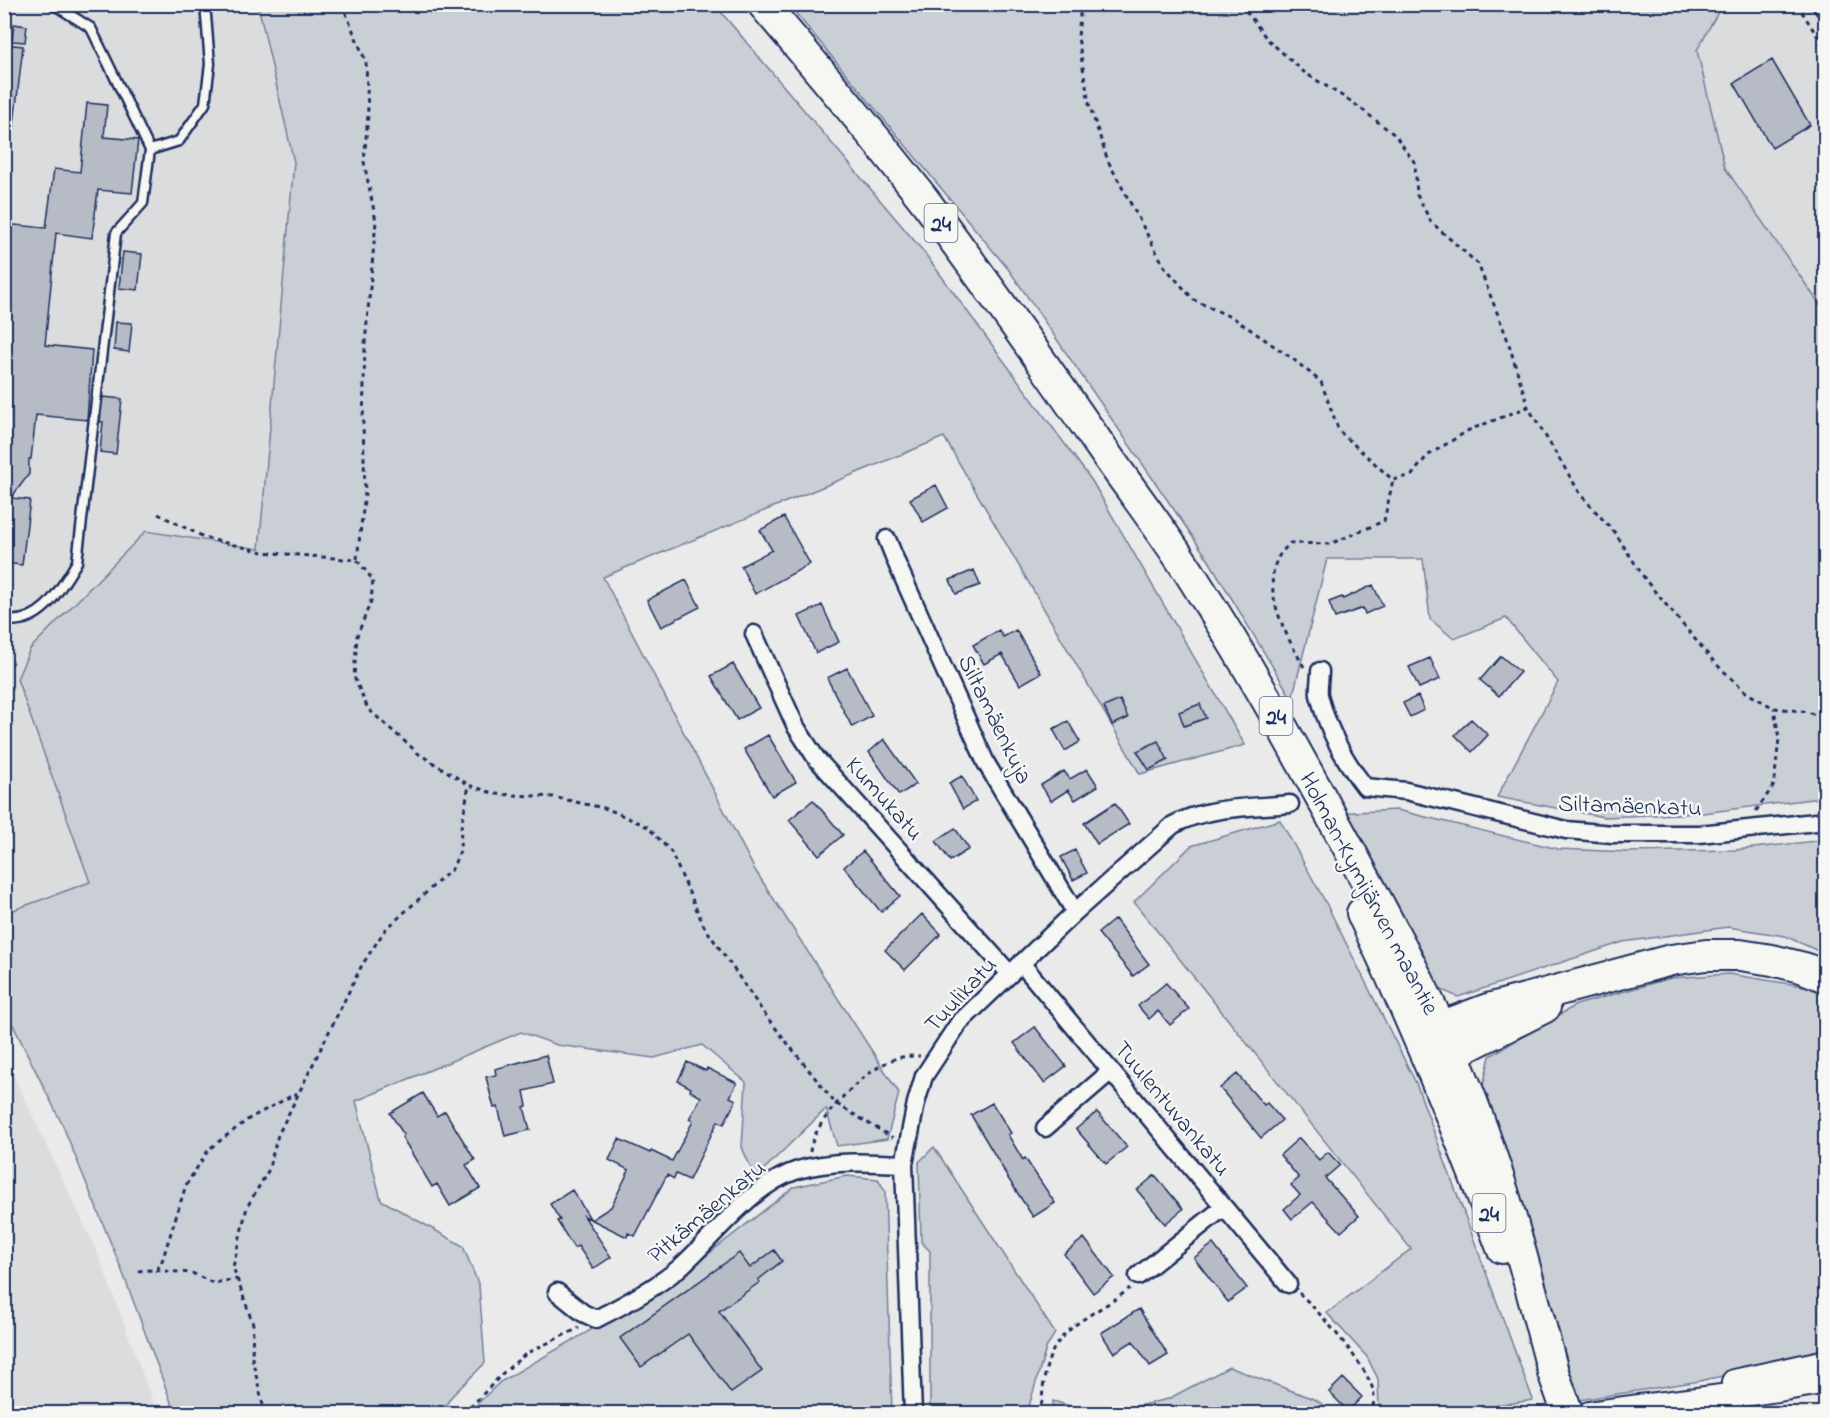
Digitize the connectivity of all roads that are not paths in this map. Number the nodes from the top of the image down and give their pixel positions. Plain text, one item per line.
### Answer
1 (53, 4) edge
2 (205, 4) edge
3 (763, 4) edge
4 (1821, 4) edge
5 (1826, 12) edge
6 (150, 150) junction
7 (1104, 452) junction
8 (887, 539) dead end
9 (4, 620) edge
10 (754, 634) dead end
11 (1320, 671) dead end
12 (1290, 804) dead end
13 (1826, 821) edge
14 (1075, 912) junction
15 (1016, 969) junction
16 (1630, 972) junction
17 (1826, 977) edge
18 (1440, 1027) junction
19 (1439, 1054) junction
20 (1111, 1071) junction
21 (1045, 1128) dead end
22 (904, 1164) junction
23 (1224, 1207) junction
24 (1138, 1276) road end
25 (1288, 1284) road end
26 (557, 1292) dead end
27 (1826, 1362) edge
28 (1826, 1381) edge
29 (913, 1413) edge
30 (1568, 1413) edge
31 (1589, 1413) edge
32 (1594, 1413) edge

1 - 6 lane
2 - 6 lane
3 - 7 highway, Holman–Kymijärven maantie / 24
4 - 5 street
6 - 9 lane
7 - 18 highway, Holman–Kymijärven maantie / 24
7 - 19 highway, Holman–Kymijärven maantie / 24
8 - 14 street, Siltamäenkuja
10 - 15 street, Kumukatu
11 - 13 street, Siltamäenkatu
12 - 14 street, Tuulikatu
14 - 15 street, Tuulikatu
15 - 20 street, Tuulentuvankatu
15 - 22 street, Tuulikatu
16 - 17 highway
16 - 18 highway
16 - 19 highway
18 - 19 highway
19 - 30 highway, Holman–Kymijärven maantie / 24, bridge
20 - 21 street
20 - 23 street, Tuulentuvankatu
22 - 26 street, Pitkämäenkatu
22 - 29 street, Tuulikatu
23 - 24 street
23 - 25 street, Tuulentuvankatu
27 - 32 main road
28 - 32 main road
31 - 32 main road

